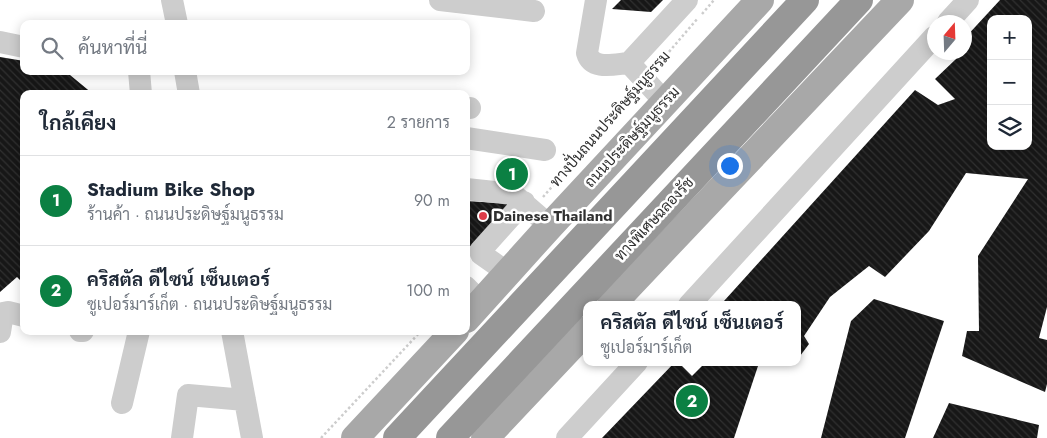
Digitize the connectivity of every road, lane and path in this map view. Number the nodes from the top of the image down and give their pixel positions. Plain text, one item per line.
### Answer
1 (172, 0) edge
2 (440, 0) edge
3 (596, 0) edge
4 (687, 0) edge
5 (714, 0) edge
6 (760, 0) edge
7 (805, 0) edge
8 (859, 0) edge
9 (900, 0) edge
10 (968, 0) edge
11 (534, 11) dead end
12 (954, 15) edge
13 (176, 20) edge
14 (0, 42) edge
15 (927, 45) edge
16 (20, 46) edge
17 (629, 63) junction
18 (139, 75) edge
19 (186, 75) edge
20 (645, 80) junction
21 (140, 90) edge
22 (189, 90) edge
23 (665, 102) junction
24 (470, 139) edge
25 (545, 150) dead end
26 (470, 189) edge
27 (535, 213) junction
28 (508, 273) junction
29 (615, 301) edge
30 (693, 301) edge
31 (471, 303) edge
32 (20, 315) edge
33 (0, 332) edge
34 (583, 334) edge
35 (138, 335) edge
36 (233, 335) edge
37 (417, 335) edge
38 (451, 335) edge
39 (633, 366) edge
40 (245, 400) junction
41 (122, 403) dead end
42 (182, 438) edge
43 (252, 438) edge
44 (320, 438) edge
45 (355, 438) edge
46 (397, 438) edge
47 (450, 438) edge
48 (485, 438) edge
49 (567, 438) edge

1 - 13 street
2 - 11 street
3 - 17 street
4 - 17 street
5 - 20 path, ทางปั่นถนนประดิษฐ์มนูธรรม
6 - 23 main road, ถนนประดิษฐ์มนูธรรม
7 - 46 highway
8 - 47 highway, ทางพิเศษฉลองรัช
9 - 29 main road
10 - 12 street
14 - 16 street
15 - 30 street
17 - 20 street
18 - 21 street
19 - 22 street
20 - 23 street
20 - 27 path, ทางปั่นถนนประดิษฐ์มนูธรรม
23 - 27 main road, ถนนประดิษฐ์มนูธรรม
24 - 25 street
26 - 27 street
27 - 28 main road, ถนนประดิษฐ์มนูธรรม
27 - 28 street
28 - 31 main road, ถนนประดิษฐ์มนูธรรม
32 - 33 street
34 - 48 main road
35 - 41 street
36 - 40 street
37 - 44 path
38 - 45 main road
39 - 49 street
40 - 42 street
40 - 43 street

